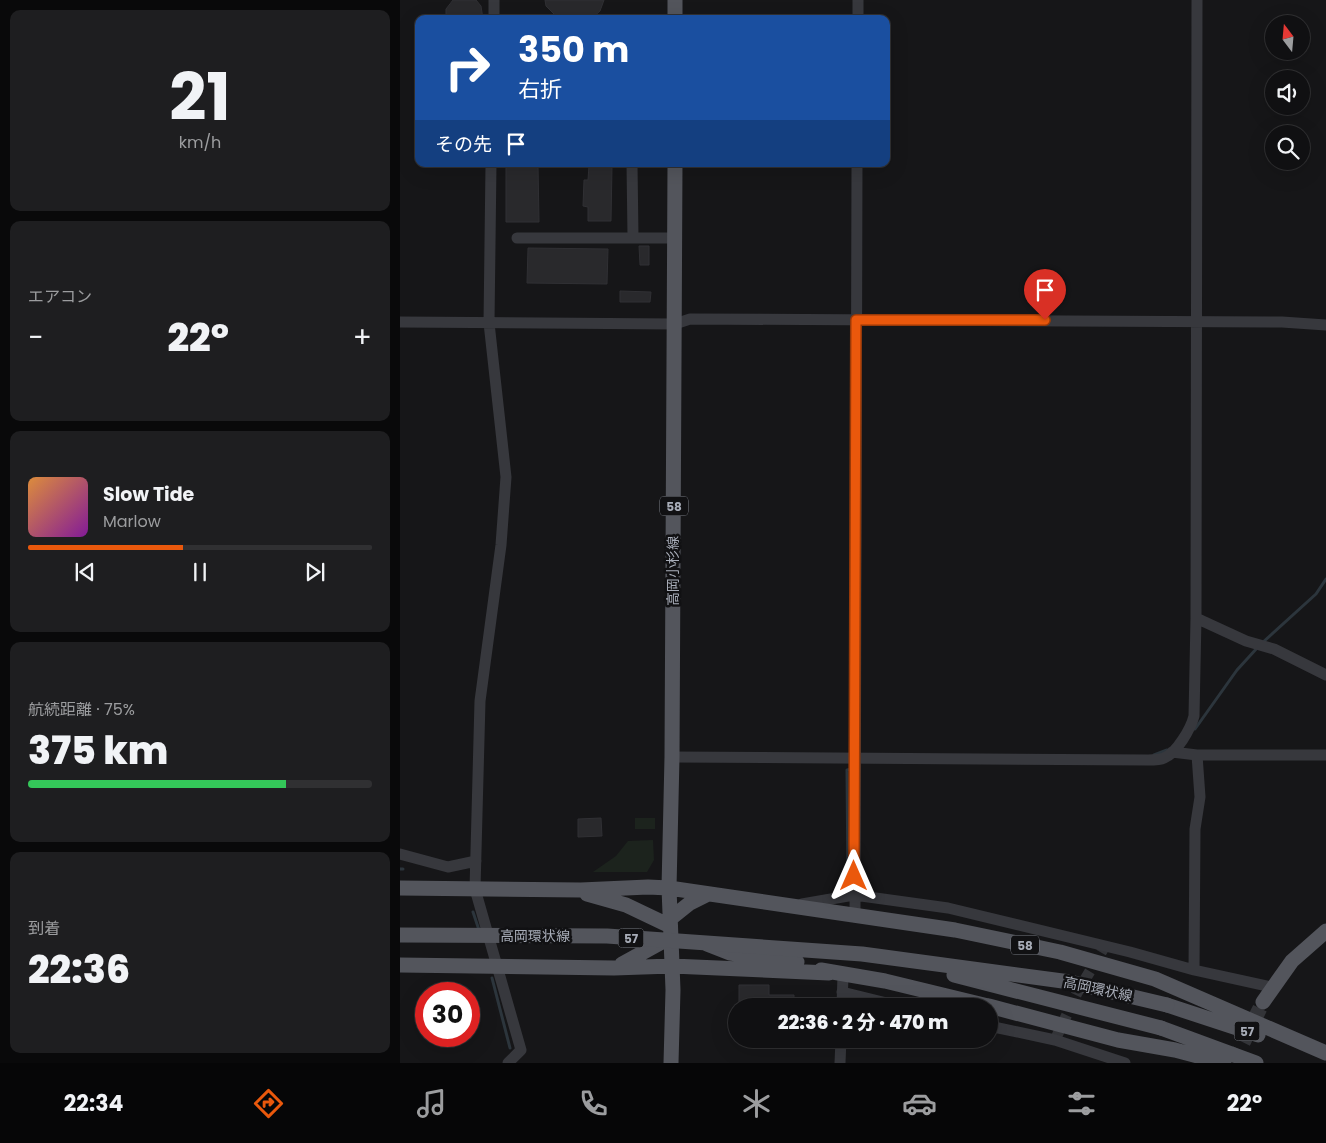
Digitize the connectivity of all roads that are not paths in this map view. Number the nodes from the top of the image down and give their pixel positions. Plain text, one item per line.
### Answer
1 (494, 0) edge
2 (675, 0) edge
3 (858, 0) edge
4 (1197, 0) edge
5 (494, 15) edge
6 (675, 15) edge
7 (858, 15) edge
8 (491, 167) edge
9 (632, 167) edge
10 (675, 167) edge
11 (857, 167) edge
12 (633, 237) junction
13 (518, 238) dead end
14 (675, 238) junction
15 (856, 320) junction
16 (1196, 321) junction
17 (400, 322) edge
18 (489, 323) junction
19 (675, 324) junction
20 (1326, 325) edge
21 (1196, 618) junction
22 (1326, 675) edge
23 (1173, 752) junction
24 (1198, 755) junction
25 (1326, 755) edge
26 (672, 757) junction
27 (856, 759) junction
28 (400, 854) edge
29 (476, 861) junction
30 (400, 888) edge
31 (669, 888) junction
32 (475, 889) junction
33 (571, 890) junction
34 (708, 894) junction
35 (854, 895) junction
36 (791, 906) junction
37 (854, 915) junction
38 (670, 928) junction
39 (1326, 931) edge
40 (400, 936) edge
41 (862, 954) junction
42 (400, 965) edge
43 (496, 965) junction
44 (672, 966) junction
45 (614, 968) junction
46 (1194, 970) junction
47 (836, 974) junction
48 (1271, 987) junction
49 (842, 992) junction
50 (842, 998) edge
51 (866, 998) edge
52 (955, 998) edge
53 (1264, 1002) tunnel mouth
54 (998, 1009) edge
55 (998, 1028) edge
56 (841, 1048) edge
57 (1326, 1053) edge
58 (1326, 1059) edge
59 (508, 1063) edge
60 (672, 1063) edge
61 (840, 1063) edge
62 (1125, 1063) edge
63 (1224, 1063) edge
64 (1256, 1063) edge

1 - 5 street
2 - 6 main road
3 - 7 street
4 - 16 street
8 - 18 street
9 - 12 street
10 - 14 main road, 高岡小杉線 / 58
11 - 15 street
12 - 13 street
12 - 14 street
14 - 19 main road, 高岡小杉線 / 58
15 - 16 street
15 - 19 street
15 - 27 street
16 - 20 street
16 - 21 street
17 - 18 street
18 - 19 street
18 - 29 street
19 - 26 main road, 高岡小杉線 / 58
21 - 22 street
21 - 23 street
23 - 24 street
23 - 27 street
24 - 25 street
24 - 46 street
26 - 27 street
26 - 31 main road, 高岡小杉線 / 58
27 - 35 street
28 - 29 street
29 - 32 street
30 - 32 main road
31 - 33 main road
31 - 34 main road, 58
31 - 38 main road
32 - 33 main road
32 - 43 street
33 - 38 main road
34 - 36 main road, 58
34 - 38 main road
35 - 36 street
35 - 37 street
35 - 46 street
36 - 37 main road, 58
37 - 57 main road, 58
38 - 44 main road
38 - 45 main road
38 - 47 main road
39 - 48 main road, 57
40 - 41 main road, 高岡環状線 / 57, bridge
41 - 58 main road, 高岡環状線 / 57, bridge
41 - 64 main road, 高岡環状線 / 57, bridge
42 - 43 main road, 57
43 - 45 main road, 57
43 - 59 street
44 - 45 main road, 57
44 - 47 main road
44 - 60 main road
46 - 48 street
47 - 49 street
47 - 52 main road
48 - 53 main road, 57
49 - 50 street
49 - 51 street
54 - 63 main road
55 - 62 street
56 - 61 street

